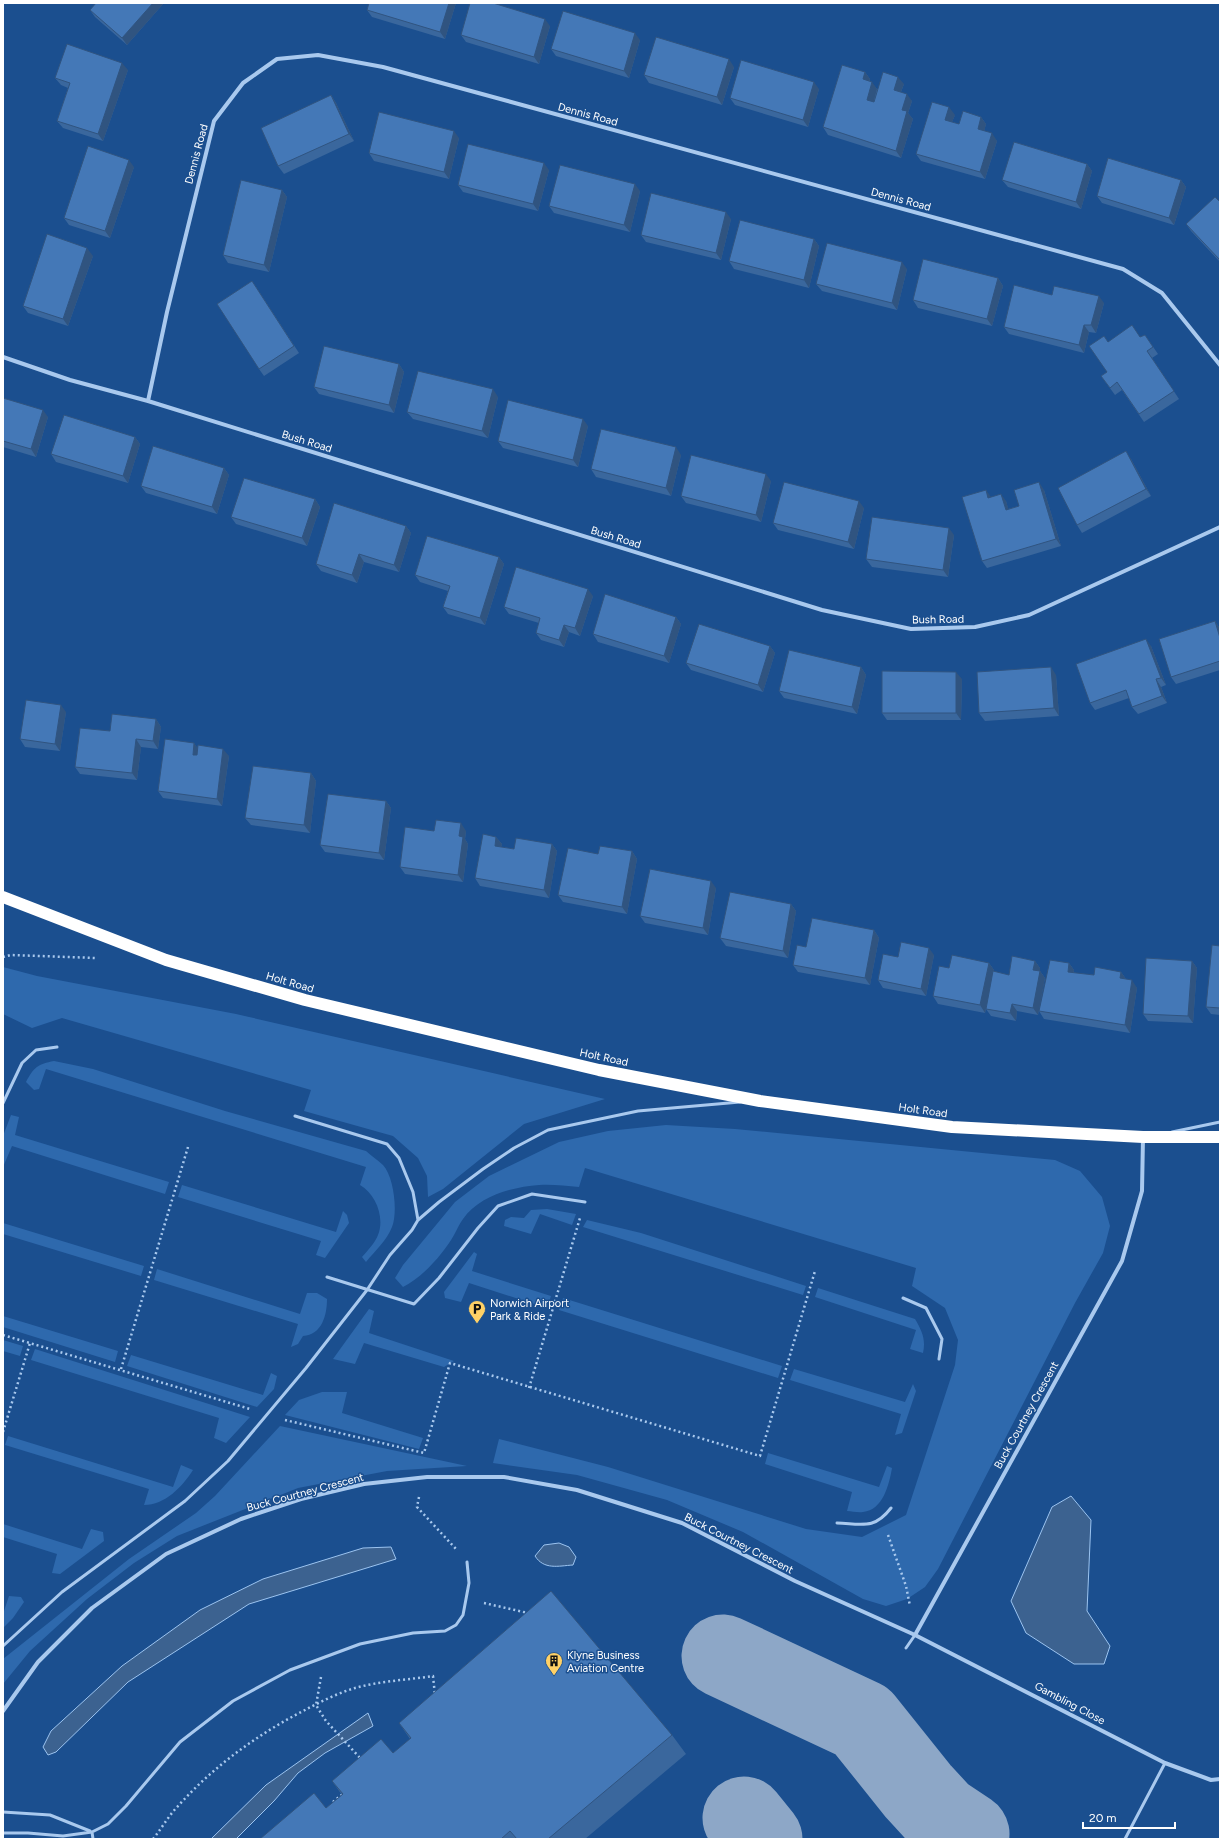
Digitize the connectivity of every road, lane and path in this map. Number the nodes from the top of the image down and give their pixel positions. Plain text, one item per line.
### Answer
1 (3, 358) edge
2 (1220, 365) edge
3 (148, 401) junction
4 (1220, 527) edge
5 (3, 898) edge
6 (3, 957) edge
7 (104, 958) dead end
8 (57, 1047) dead end
9 (760, 1101) junction
10 (3, 1103) edge
11 (295, 1116) dead end
12 (1220, 1122) edge
13 (1220, 1137) edge
14 (1143, 1138) junction
15 (188, 1147) dead end
16 (585, 1202) joint
17 (418, 1220) junction
18 (815, 1271) dead end
19 (327, 1277) dead end
20 (367, 1290) junction
21 (903, 1298) dead end
22 (3, 1335) edge
23 (30, 1343) junction
24 (939, 1359) dead end
25 (121, 1369) junction
26 (529, 1388) junction
27 (268, 1415) junction
28 (3, 1432) edge
29 (424, 1453) junction
30 (421, 1478) junction
31 (891, 1508) dead end
32 (882, 1520) junction
33 (837, 1523) dead end
34 (468, 1562) joint
35 (466, 1599) junction
36 (530, 1614) edge
37 (915, 1635) junction
38 (3, 1646) edge
39 (906, 1648) dead end
40 (325, 1657) junction
41 (435, 1698) edge
42 (316, 1705) junction
43 (3, 1711) edge
44 (364, 1763) edge
45 (1165, 1763) junction
46 (1220, 1779) edge
47 (350, 1789) edge
48 (333, 1802) edge
49 (3, 1812) edge
50 (92, 1832) junction
51 (3, 1833) edge
52 (93, 1839) edge
53 (153, 1839) edge
54 (1125, 1839) edge

1 - 3 street, Bush Road
2 - 3 street, Dennis Road
3 - 4 street, Bush Road
5 - 9 highway, Holt Road
6 - 7 path
8 - 10 lane
9 - 14 highway, Holt Road
9 - 17 lane
11 - 17 lane
12 - 14 lane
13 - 14 highway, Holt Road
14 - 37 street, Buck Courtney Crescent
15 - 25 path
16 - 20 lane
16 - 26 path
17 - 20 lane
18 - 26 path
19 - 20 lane
20 - 27 lane
21 - 24 lane
22 - 23 path
23 - 25 path
23 - 28 path
25 - 27 path
26 - 29 path
27 - 29 path
27 - 38 lane
29 - 30 path
30 - 34 path
30 - 37 street, Buck Courtney Crescent
30 - 43 street, Buck Courtney Crescent
31 - 32 lane
32 - 33 lane
32 - 37 path
34 - 35 lane
35 - 36 path
35 - 40 lane
37 - 39 lane
37 - 45 street, Gambling Close
40 - 42 path
40 - 50 lane
41 - 42 path
42 - 44 path
42 - 53 path
45 - 46 street, Gambling Close
45 - 54 lane
47 - 48 path
49 - 50 lane
50 - 51 lane
50 - 52 lane

